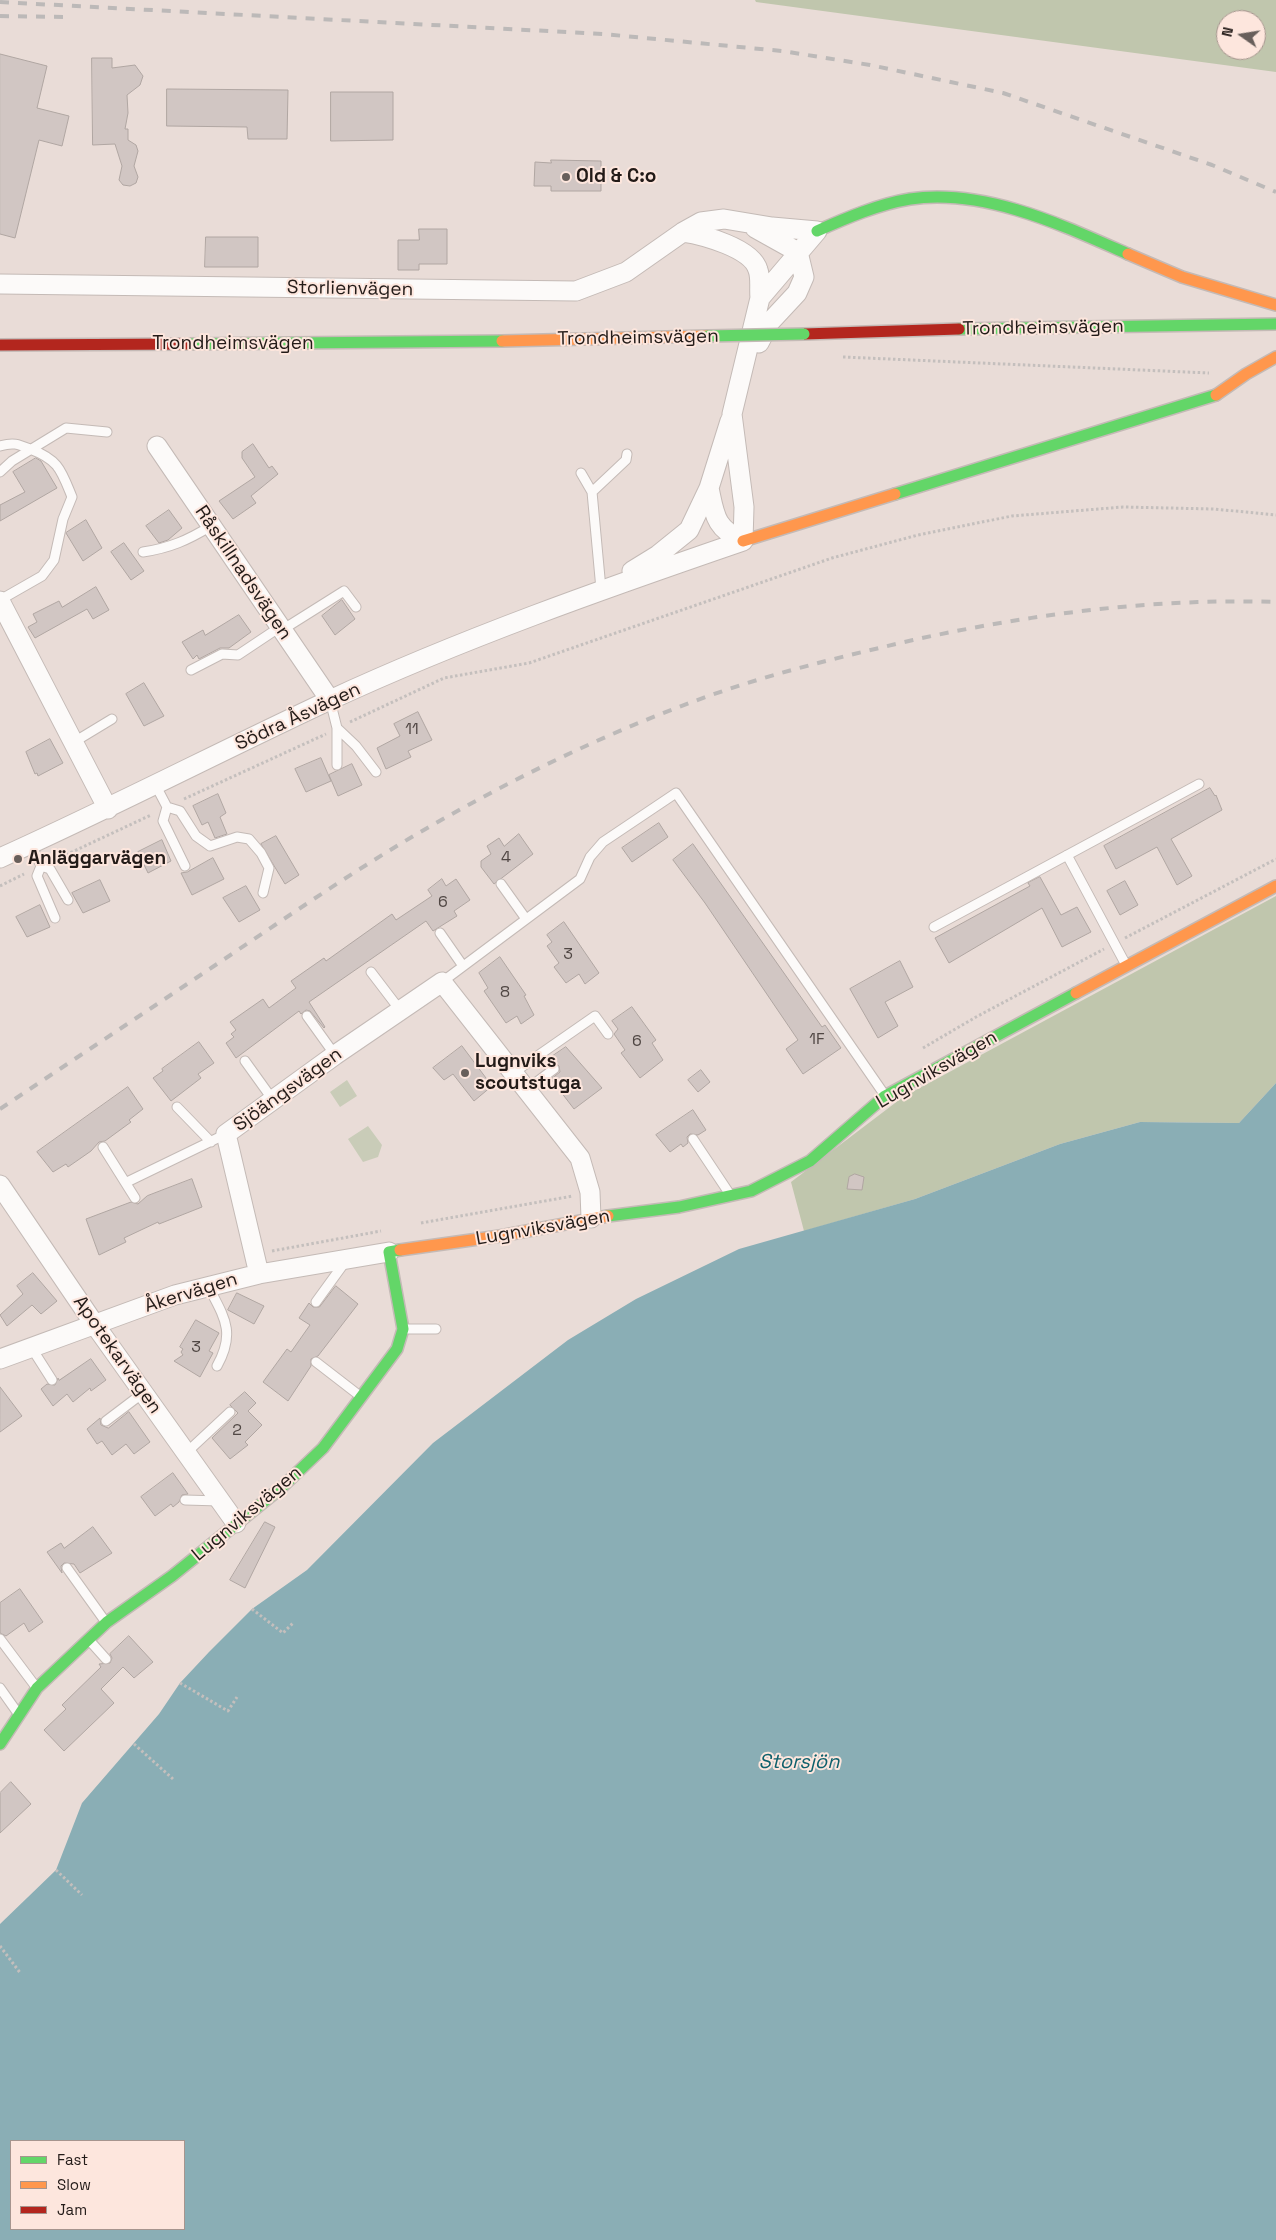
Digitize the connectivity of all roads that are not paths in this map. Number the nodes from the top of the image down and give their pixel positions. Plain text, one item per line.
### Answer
1 (747, 224) junction
2 (817, 231) junction
3 (683, 232) junction
4 (798, 252) junction
5 (0, 284) edge
6 (760, 298) junction
7 (1276, 305) edge
8 (1276, 324) edge
9 (0, 345) edge
10 (1276, 357) edge
11 (743, 373) junction
12 (732, 414) junction
13 (107, 432) dead end
14 (0, 446) edge
15 (157, 446) dead end
16 (31, 449) junction
17 (627, 454) dead end
18 (0, 472) edge
19 (581, 474) dead end
20 (709, 488) junction
21 (592, 492) junction
22 (211, 526) junction
23 (742, 541) junction
24 (143, 552) dead end
25 (601, 590) junction
26 (356, 607) dead end
27 (2, 610) edge
28 (281, 628) junction
29 (191, 670) dead end
30 (330, 700) junction
31 (112, 718) dead end
32 (337, 728) junction
33 (74, 742) junction
34 (337, 765) dead end
35 (376, 772) dead end
36 (1199, 784) dead end
37 (156, 786) junction
38 (167, 807) junction
39 (108, 809) junction
40 (31, 844) junction
41 (1068, 855) junction
42 (0, 858) edge
43 (41, 866) junction
44 (185, 866) dead end
45 (501, 884) dead end
46 (1276, 886) edge
47 (263, 893) dead end
48 (68, 900) dead end
49 (55, 918) dead end
50 (526, 919) junction
51 (934, 927) dead end
52 (440, 933) dead end
53 (463, 966) junction
54 (1126, 966) junction
55 (371, 972) dead end
56 (442, 982) junction
57 (400, 1010) junction
58 (307, 1016) dead end
59 (608, 1034) dead end
60 (335, 1055) junction
61 (245, 1061) dead end
62 (554, 1069) dead end
63 (513, 1073) junction
64 (526, 1090) junction
65 (885, 1096) junction
66 (273, 1100) junction
67 (177, 1106) dead end
68 (219, 1138) junction
69 (693, 1139) dead end
70 (103, 1147) dead end
71 (127, 1182) junction
72 (0, 1185) edge
73 (731, 1195) junction
74 (135, 1198) dead end
75 (591, 1218) junction
76 (389, 1252) junction
77 (347, 1259) junction
78 (259, 1274) junction
79 (208, 1286) junction
80 (316, 1302) dead end
81 (95, 1325) junction
82 (403, 1329) junction
83 (436, 1329) dead end
84 (31, 1347) junction
85 (5, 1355) edge
86 (316, 1362) dead end
87 (217, 1366) dead end
88 (52, 1380) dead end
89 (144, 1393) junction
90 (361, 1397) junction
91 (230, 1412) dead end
92 (106, 1421) dead end
93 (186, 1453) junction
94 (185, 1500) dead end
95 (220, 1501) junction
96 (236, 1523) junction
97 (68, 1568) dead end
98 (107, 1622) junction
99 (0, 1639) edge
100 (88, 1640) junction
101 (106, 1659) dead end
102 (0, 1688) edge
103 (37, 1688) junction
104 (20, 1717) junction
105 (0, 1744) edge

1 - 2 street, Storlienvägen
1 - 3 street, Storlienvägen
1 - 4 street
2 - 4 street
2 - 7 main road
3 - 5 street, Storlienvägen
3 - 6 street
4 - 6 street
4 - 11 street
6 - 11 street
8 - 9 main road, Trondheimsvägen, bridge
10 - 23 main road
11 - 12 street, Södra Åsvägen
12 - 20 street, Södra Åsvägen
12 - 23 street
13 - 16 lane
14 - 16 lane
15 - 22 street, Råskillnadsvägen
16 - 18 lane
16 - 27 lane
17 - 21 lane
19 - 21 lane
20 - 23 street
20 - 25 street, Södra Åsvägen
21 - 25 lane
22 - 24 lane
22 - 28 street, Råskillnadsvägen
23 - 25 street, Södra Åsvägen
25 - 30 street, Södra Åsvägen
26 - 28 lane
27 - 33 street
28 - 29 lane
28 - 30 street, Råskillnadsvägen
30 - 32 lane
30 - 37 street, Södra Åsvägen
31 - 33 lane
32 - 34 lane
32 - 35 lane
33 - 39 street
36 - 41 lane
37 - 38 lane
37 - 39 street, Södra Åsvägen
38 - 44 lane
38 - 47 lane
39 - 40 street, Södra Åsvägen
40 - 42 street, Södra Åsvägen
40 - 43 lane
41 - 51 lane
41 - 54 lane
43 - 48 lane
43 - 49 lane
45 - 50 lane
46 - 54 main road, Lugnviksvägen
50 - 53 lane
50 - 65 lane
52 - 53 lane
53 - 56 lane
54 - 65 main road, Lugnviksvägen
55 - 57 lane
56 - 57 street, Sjöängsvägen
56 - 63 street
57 - 60 street, Sjöängsvägen
58 - 60 lane
59 - 63 lane
60 - 66 street, Sjöängsvägen
61 - 66 lane
62 - 64 lane
63 - 64 street
64 - 75 street
65 - 73 main road, Lugnviksvägen
66 - 68 street, Sjöängsvägen
67 - 68 lane
68 - 71 lane
68 - 78 street, Sjöängsvägen
69 - 73 lane
70 - 71 lane
71 - 74 lane
72 - 81 street, Apotekarvägen
73 - 75 main road, Lugnviksvägen
75 - 76 main road, Lugnviksvägen
76 - 77 street, Åkervägen
76 - 82 main road
77 - 78 street, Åkervägen
77 - 80 lane
78 - 79 street, Åkervägen
79 - 81 street, Åkervägen
79 - 87 lane
81 - 84 street, Åkervägen
81 - 89 street, Apotekarvägen
82 - 83 lane
82 - 90 main road, Lugnviksvägen
84 - 85 street, Åkervägen
84 - 88 lane
86 - 90 lane
89 - 92 lane
89 - 93 street, Apotekarvägen
90 - 96 main road, Lugnviksvägen
91 - 93 lane
93 - 95 street, Apotekarvägen
94 - 95 lane
95 - 96 street, Apotekarvägen
96 - 98 main road, Lugnviksvägen
97 - 98 lane
98 - 100 main road, Lugnviksvägen
99 - 103 lane
100 - 101 lane
100 - 103 main road, Lugnviksvägen
102 - 104 lane
103 - 104 main road, Lugnviksvägen
104 - 105 main road, Lugnviksvägen

